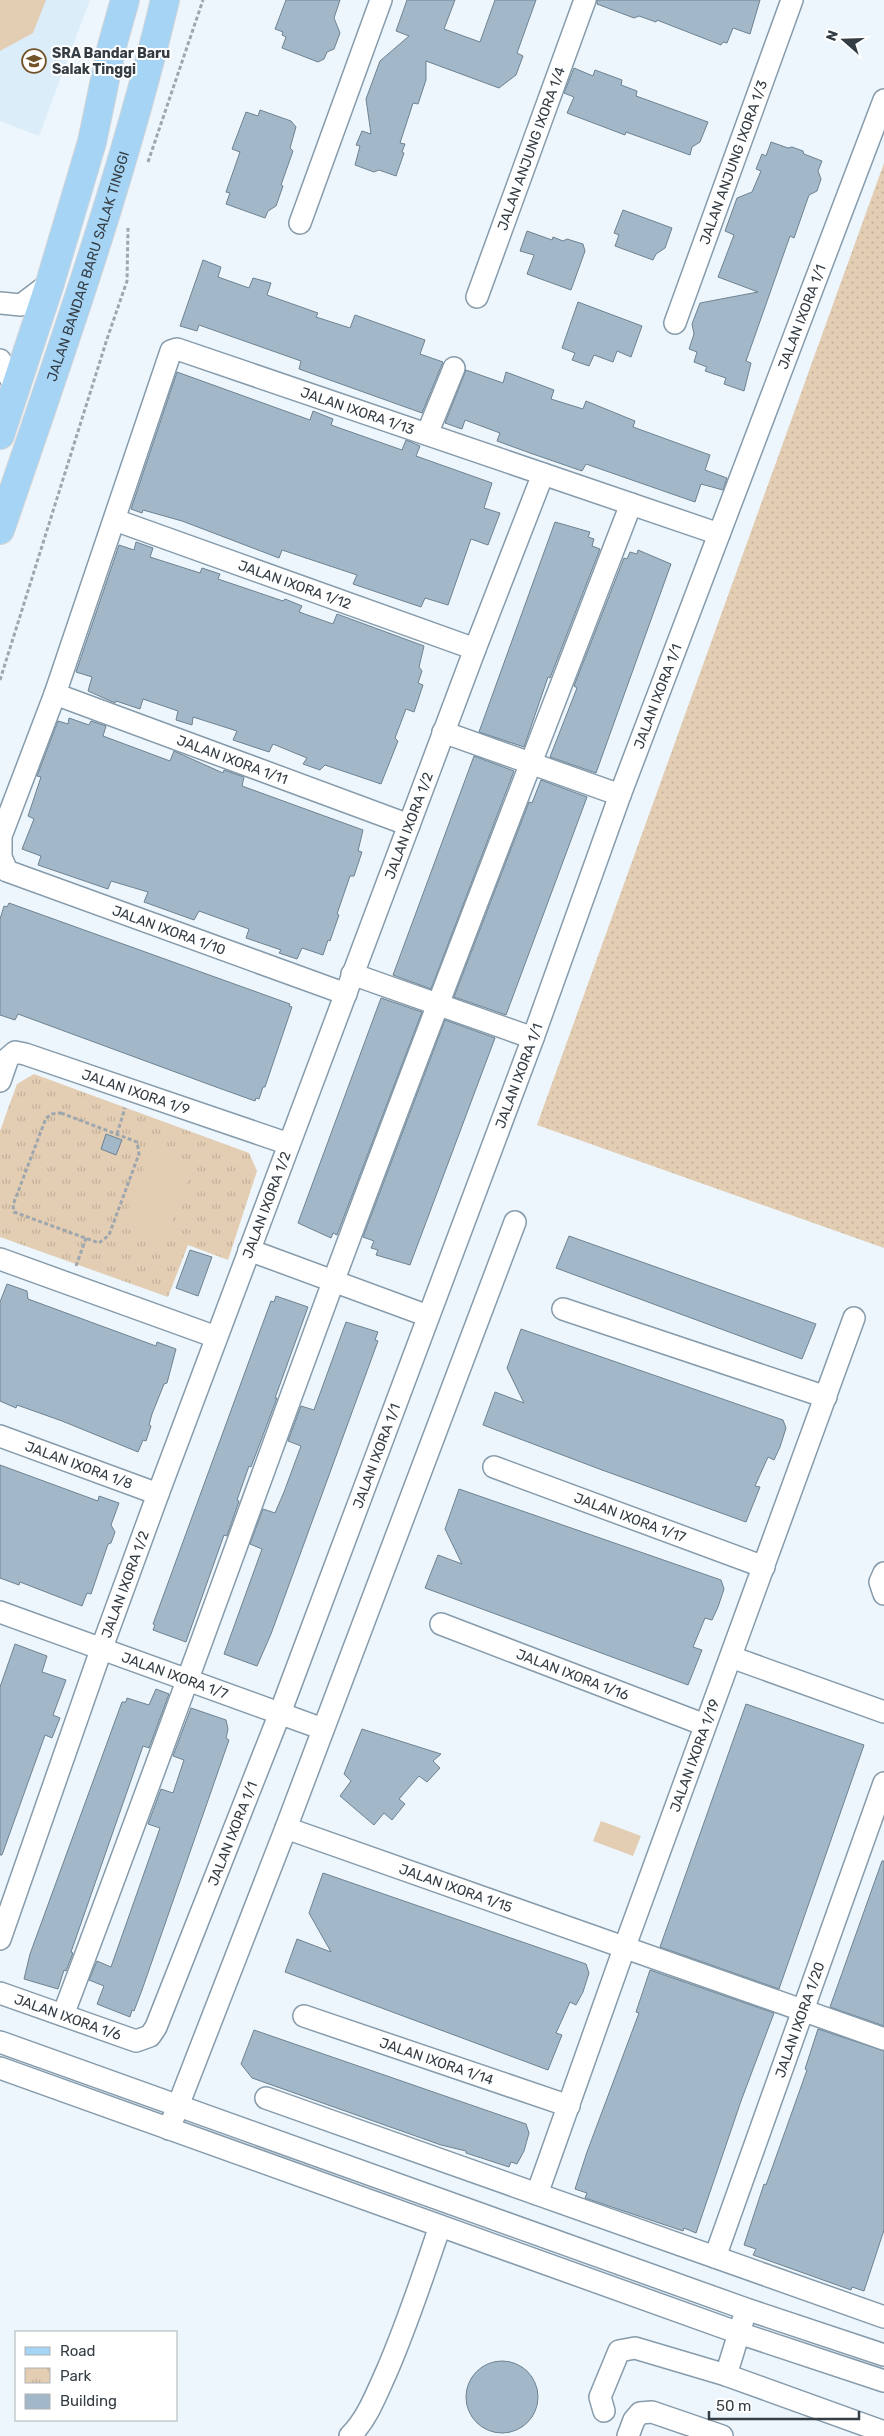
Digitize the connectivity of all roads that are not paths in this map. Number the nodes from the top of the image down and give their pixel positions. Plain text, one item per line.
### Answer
1 (125, 0) edge
2 (165, 0) edge
3 (381, 0) edge
4 (585, 0) edge
5 (792, 0) edge
6 (884, 100) edge
7 (300, 223) dead end
8 (50, 283) junction
9 (477, 297) dead end
10 (0, 303) edge
11 (675, 323) dead end
12 (0, 360) edge
13 (454, 368) dead end
14 (16, 388) junction
15 (427, 434) junction
16 (0, 435) edge
17 (543, 474) junction
18 (631, 504) junction
19 (115, 520) junction
20 (0, 530) edge
21 (719, 534) junction
22 (475, 649) junction
23 (55, 694) junction
24 (443, 732) junction
25 (531, 763) junction
26 (620, 795) junction
27 (409, 824) junction
28 (1, 857) edge
29 (349, 984) junction
30 (437, 1004) junction
31 (533, 1038) junction
32 (0, 1081) edge
33 (289, 1144) junction
34 (515, 1222) dead end
35 (249, 1250) junction
36 (0, 1260) edge
37 (333, 1282) junction
38 (564, 1308) dead end
39 (428, 1316) junction
40 (854, 1318) dead end
41 (216, 1337) junction
42 (826, 1397) junction
43 (0, 1436) edge
44 (494, 1467) dead end
45 (158, 1494) junction
46 (764, 1567) junction
47 (884, 1573) edge
48 (884, 1594) edge
49 (0, 1612) edge
50 (441, 1624) dead end
51 (101, 1650) junction
52 (731, 1658) junction
53 (189, 1681) junction
54 (884, 1712) edge
55 (280, 1713) junction
56 (705, 1725) junction
57 (323, 1728) junction
58 (884, 1783) edge
59 (286, 1828) junction
60 (0, 1939) edge
61 (625, 1946) junction
62 (0, 1993) edge
63 (803, 2010) junction
64 (63, 2015) junction
65 (304, 2016) dead end
66 (884, 2039) edge
67 (136, 2041) joint
68 (0, 2042) edge
69 (0, 2068) edge
70 (266, 2098) dead end
71 (178, 2106) junction
72 (569, 2106) junction
73 (170, 2129) junction
74 (537, 2194) junction
75 (440, 2226) junction
76 (715, 2257) junction
77 (746, 2309) junction
78 (883, 2312) edge
79 (739, 2333) junction
80 (884, 2355) edge
81 (726, 2375) junction
82 (884, 2382) edge
83 (604, 2411) dead end
84 (884, 2432) edge
85 (350, 2436) edge
86 (628, 2436) edge
87 (722, 2436) edge

1 - 8 main road
2 - 20 main road, JALAN BANDAR BARU SALAK TINGGI
3 - 7 street
4 - 9 street, JALAN ANJUNG IXORA 1/4
5 - 11 street, JALAN ANJUNG IXORA 1/3
6 - 21 street, JALAN IXORA 1/1
8 - 10 street
8 - 14 main road
12 - 14 street
13 - 15 street
14 - 16 main road
15 - 17 street, JALAN IXORA 1/13
15 - 19 street, JALAN IXORA 1/13
17 - 18 street, JALAN IXORA 1/13
17 - 22 street, JALAN IXORA 1/2
18 - 21 street, JALAN IXORA 1/13
18 - 25 street
19 - 22 street, JALAN IXORA 1/12
19 - 23 street
21 - 26 street, JALAN IXORA 1/1
22 - 24 street, JALAN IXORA 1/2
23 - 27 street, JALAN IXORA 1/11
23 - 28 street
24 - 25 street
24 - 27 street, JALAN IXORA 1/2
25 - 26 street
25 - 30 street
26 - 31 street, JALAN IXORA 1/1
27 - 29 street, JALAN IXORA 1/2
28 - 29 street, JALAN IXORA 1/10
29 - 30 street, JALAN IXORA 1/10
29 - 33 street, JALAN IXORA 1/2
30 - 31 street, JALAN IXORA 1/10
30 - 37 street
31 - 39 street, JALAN IXORA 1/1
32 - 33 street, JALAN IXORA 1/9
33 - 35 street, JALAN IXORA 1/2
34 - 57 street
35 - 37 street
35 - 41 street, JALAN IXORA 1/2
36 - 41 street
37 - 39 street
37 - 53 street
38 - 42 street
39 - 55 street, JALAN IXORA 1/1
40 - 42 street, JALAN IXORA 1/19
41 - 45 street, JALAN IXORA 1/2
42 - 46 street, JALAN IXORA 1/19
43 - 45 street, JALAN IXORA 1/8
44 - 46 street, JALAN IXORA 1/17
45 - 51 street, JALAN IXORA 1/2
46 - 52 street, JALAN IXORA 1/19
47 - 48 street
49 - 51 street, JALAN IXORA 1/7
50 - 56 street, JALAN IXORA 1/16
51 - 53 street, JALAN IXORA 1/7
51 - 60 street, JALAN IXORA 1/2
52 - 54 street
52 - 56 street, JALAN IXORA 1/19
53 - 55 street, JALAN IXORA 1/7
53 - 64 street
55 - 57 street, JALAN IXORA 1/7
55 - 67 street, JALAN IXORA 1/1
56 - 61 street, JALAN IXORA 1/19
57 - 59 street
58 - 63 street, JALAN IXORA 1/20
59 - 61 street, JALAN IXORA 1/15
59 - 71 street
61 - 63 street, JALAN IXORA 1/15
61 - 72 street, JALAN IXORA 1/19
62 - 64 street, JALAN IXORA 1/6
63 - 66 street, JALAN IXORA 1/15
63 - 76 street, JALAN IXORA 1/20
64 - 67 street, JALAN IXORA 1/6
65 - 72 street, JALAN IXORA 1/14
68 - 71 street
69 - 73 street
70 - 74 street
71 - 73 street
71 - 77 street
72 - 74 street, JALAN IXORA 1/19
73 - 75 street
74 - 76 street
75 - 79 street
75 - 85 street
76 - 78 street
77 - 79 street
77 - 80 street
79 - 81 street
79 - 82 street
81 - 83 street
81 - 84 street
86 - 87 street

